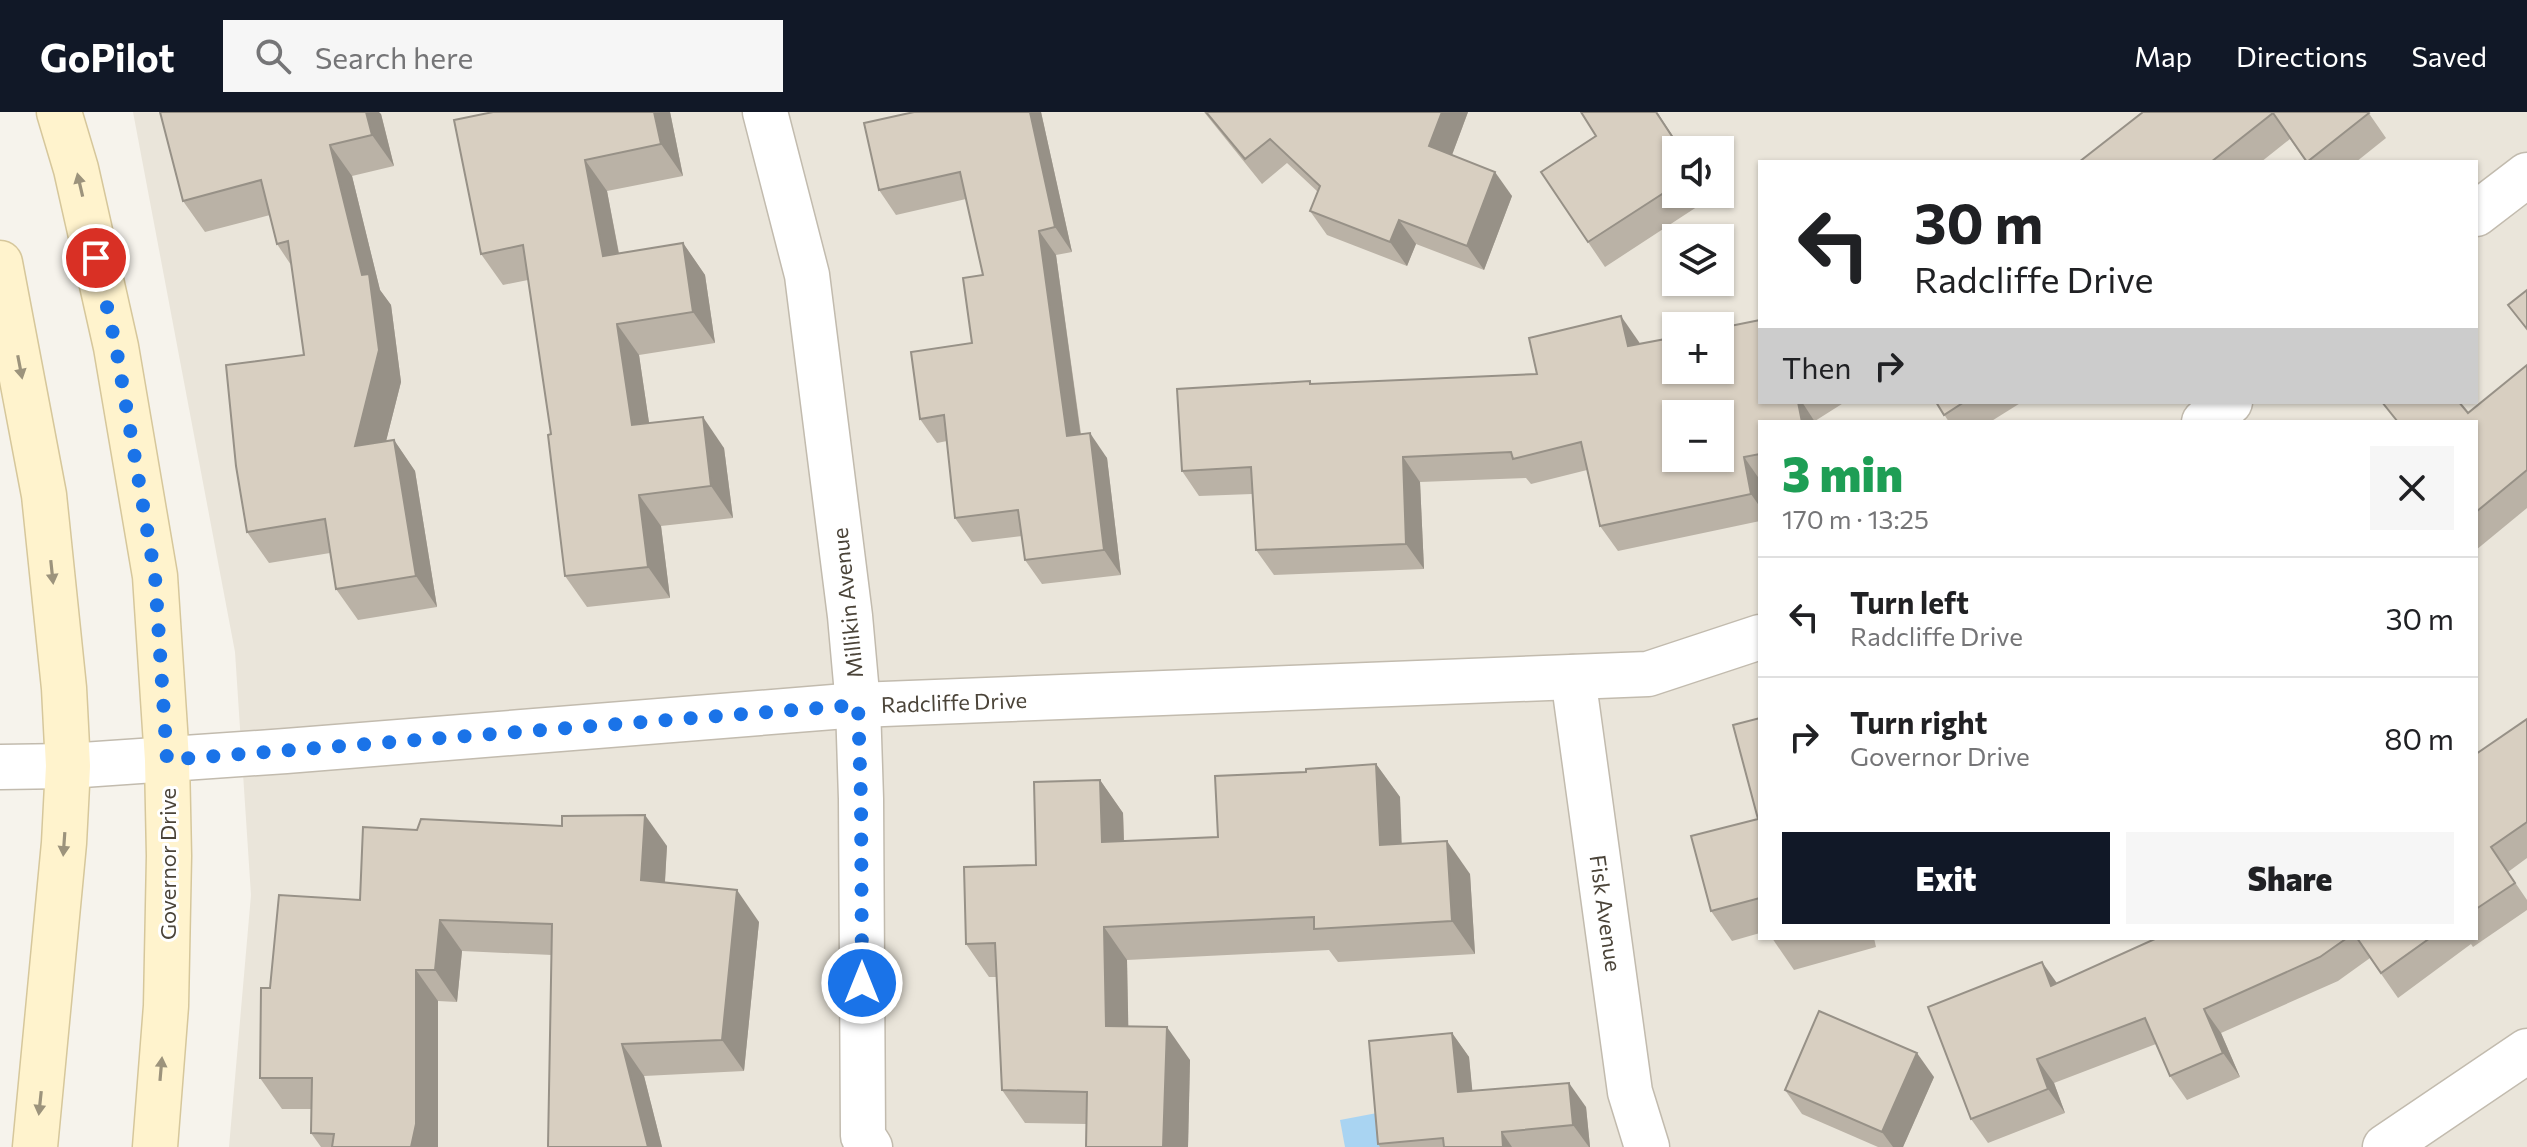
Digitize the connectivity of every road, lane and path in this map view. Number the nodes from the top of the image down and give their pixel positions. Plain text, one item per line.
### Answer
1 (59, 112) edge
2 (765, 112) edge
3 (2527, 175) edge
4 (2478, 212) edge
5 (0, 263) edge
6 (2227, 404) edge
7 (2207, 420) edge
8 (1758, 638) edge
9 (1573, 677) junction
10 (858, 705) junction
11 (167, 760) junction
12 (68, 766) junction
13 (0, 767) edge
14 (2527, 1051) edge
15 (35, 1147) edge
16 (155, 1147) edge
17 (870, 1147) edge
18 (1647, 1147) edge
19 (2385, 1147) edge

11 -> 1 main road, Governor Drive
2 - 10 street, Millikin Avenue
3 - 4 street
5 -> 12 main road
6 - 7 street
8 - 9 street, Radcliffe Drive
9 - 10 street, Radcliffe Drive
9 - 18 street, Fisk Avenue
10 - 11 street, Radcliffe Drive
10 - 17 street, Millikin Avenue
11 - 12 street, Radcliffe Drive
16 -> 11 main road, Governor Drive
12 - 13 street, Radcliffe Drive
12 -> 15 main road
14 - 19 street

